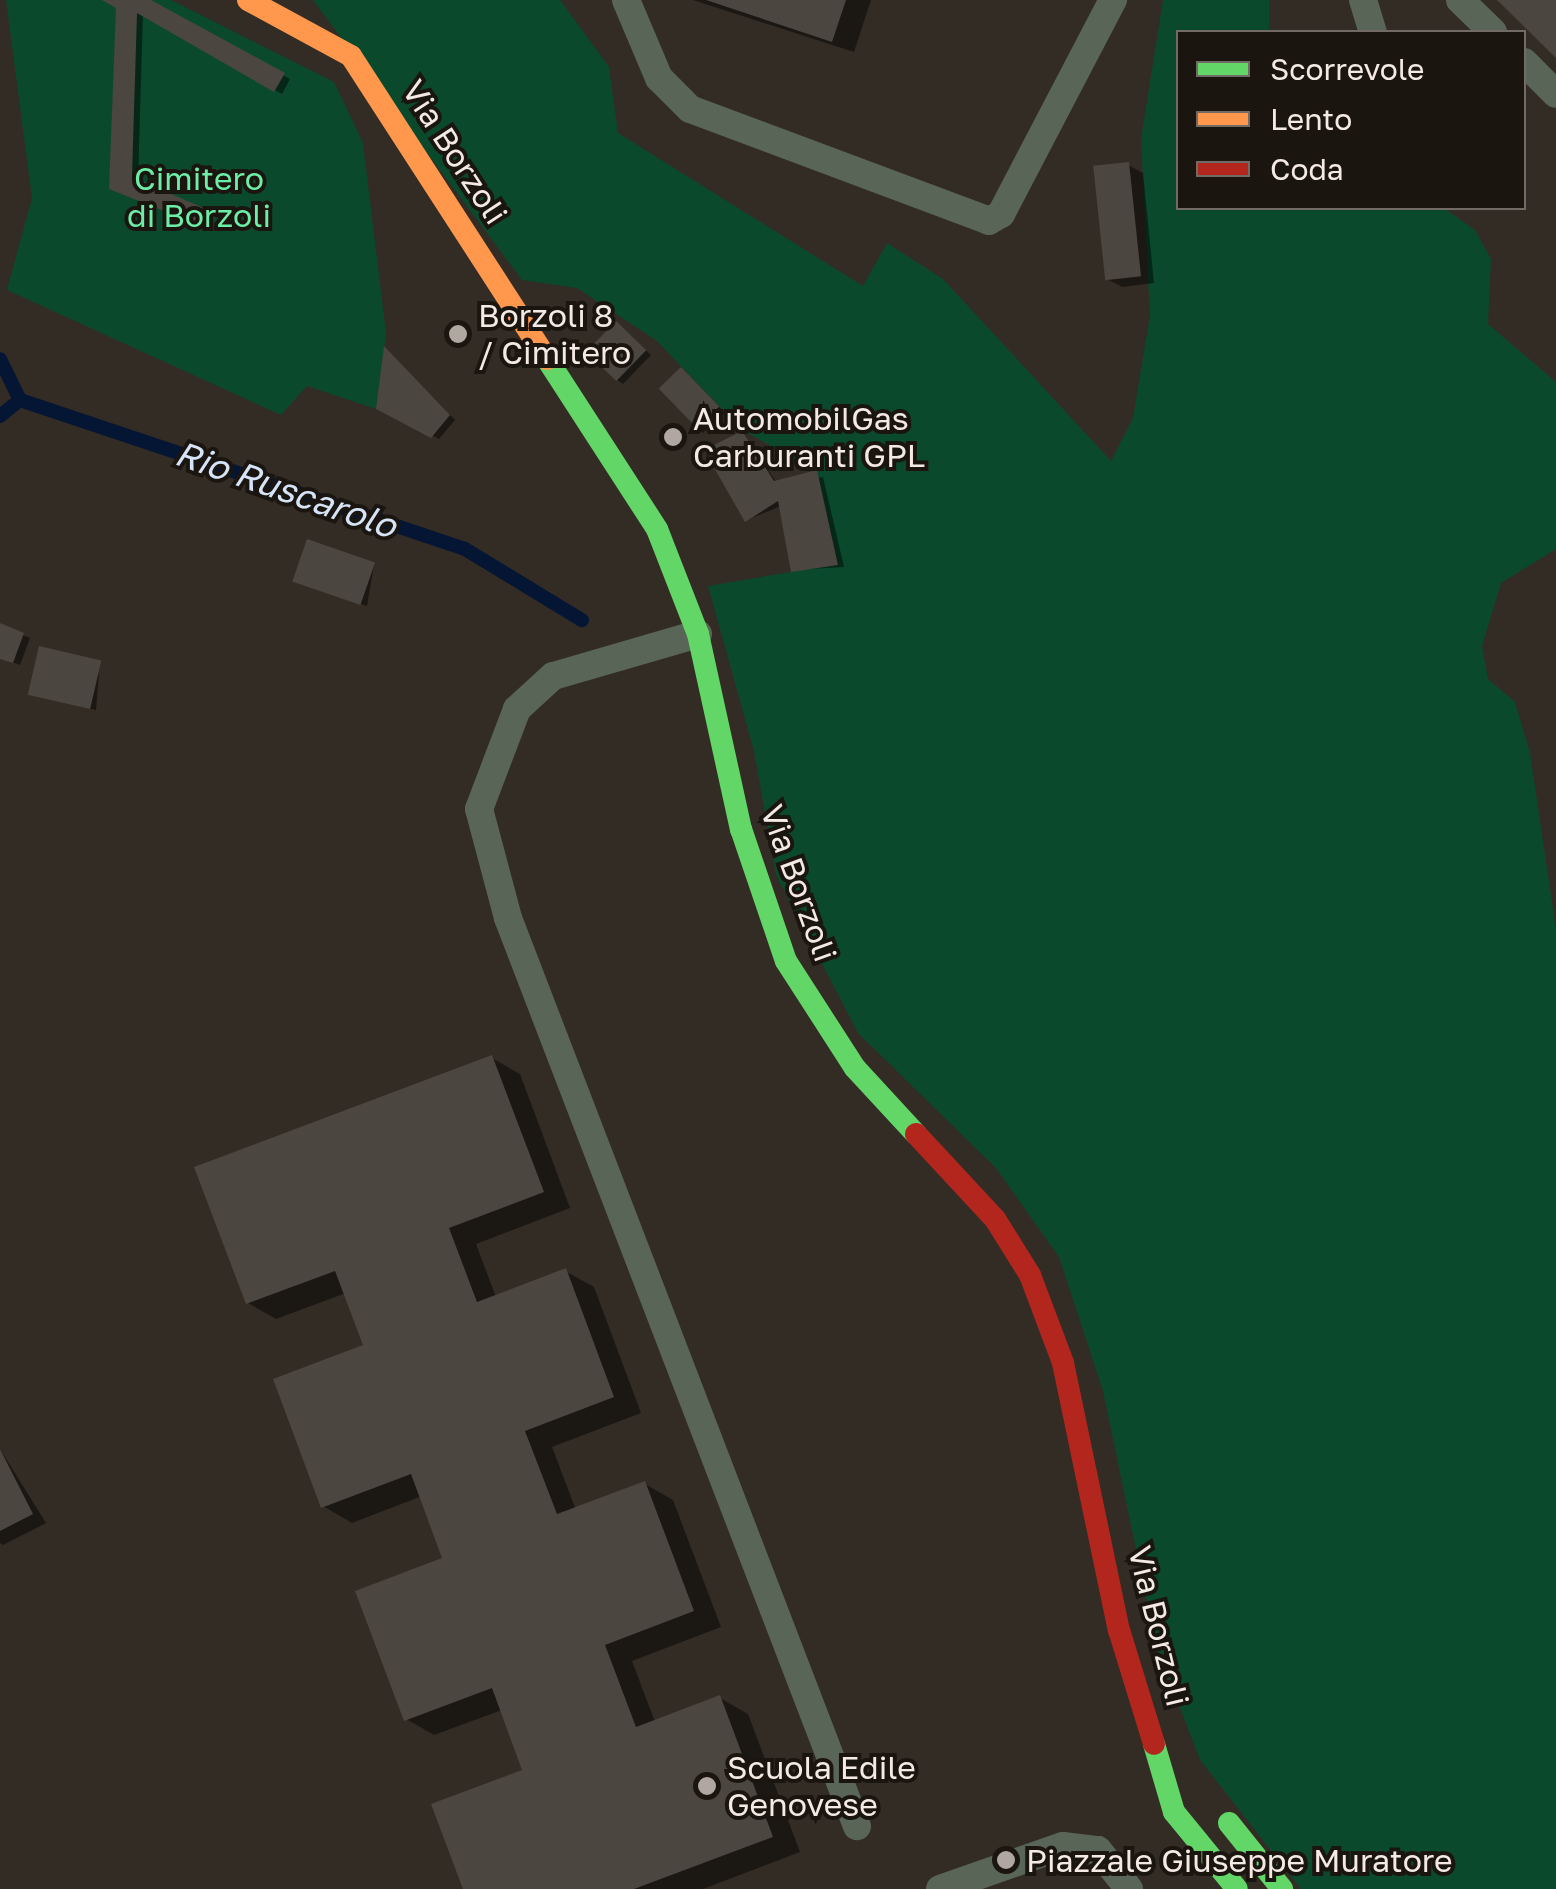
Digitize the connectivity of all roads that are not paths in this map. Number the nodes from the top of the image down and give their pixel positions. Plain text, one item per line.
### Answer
1 (248, 0) edge
2 (626, 0) edge
3 (1113, 0) edge
4 (1363, 0) edge
5 (1460, 0) edge
6 (1483, 29) edge
7 (1372, 30) edge
8 (1526, 64) edge
9 (1556, 94) edge
10 (698, 634) junction
11 (1149, 1723) junction
12 (858, 1826) dead end
13 (940, 1889) edge
14 (1128, 1889) edge
15 (1237, 1889) edge
16 (1282, 1889) edge

1 - 10 main road, Via Borzoli
2 - 3 lane
4 - 7 lane
5 - 6 lane
8 - 9 lane
10 - 11 main road, Via Borzoli
10 - 12 lane
11 - 15 main road, Via Borzoli
11 - 16 main road
13 - 14 lane

